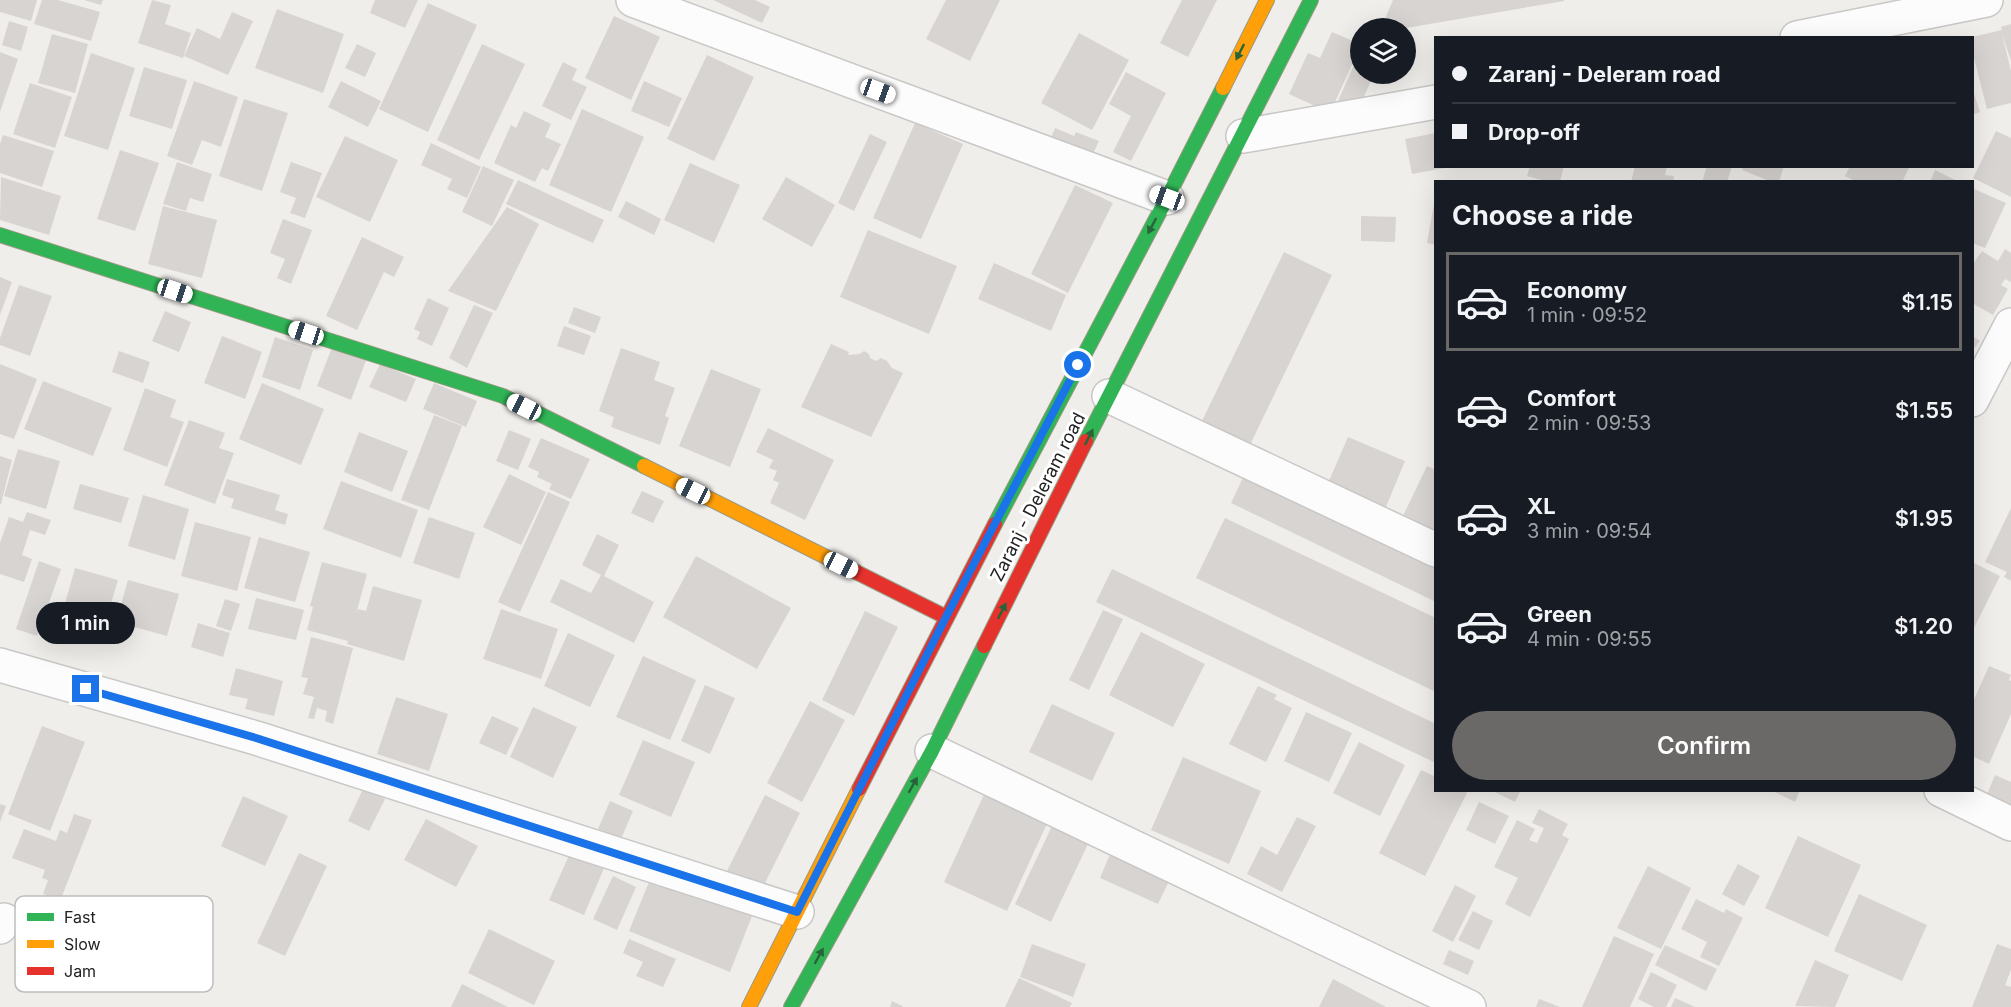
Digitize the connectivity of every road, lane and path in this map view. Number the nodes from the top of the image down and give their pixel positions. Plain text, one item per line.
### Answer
1 (633, 0) edge
2 (1267, 0) edge
3 (1311, 0) edge
4 (1986, 0) edge
5 (1807, 36) edge
6 (1434, 102) edge
7 (1243, 136) junction
8 (1167, 198) junction
9 (0, 235) edge
10 (2011, 325) edge
11 (1109, 396) junction
12 (1974, 396) edge
13 (1434, 549) edge
14 (946, 617) junction
15 (0, 665) edge
16 (932, 751) junction
17 (1945, 792) edge
18 (2011, 824) edge
19 (797, 912) junction
20 (749, 1007) edge
21 (791, 1007) edge
22 (1469, 1007) edge

1 - 8 street
2 -> 8 main road, Zaranj - Deleram road
3 - 7 main road, Zaranj - Deleram road
4 - 5 street
6 - 7 street
7 - 11 main road, Zaranj - Deleram road
8 -> 14 main road, Zaranj - Deleram road
9 - 14 main road
10 - 12 street
11 - 13 street
16 -> 11 main road, Zaranj - Deleram road
14 - 19 main road, Zaranj - Deleram road
15 - 19 street
21 -> 16 main road, Zaranj - Deleram road
16 - 22 street
17 - 18 street
19 - 20 main road, Zaranj - Deleram road

